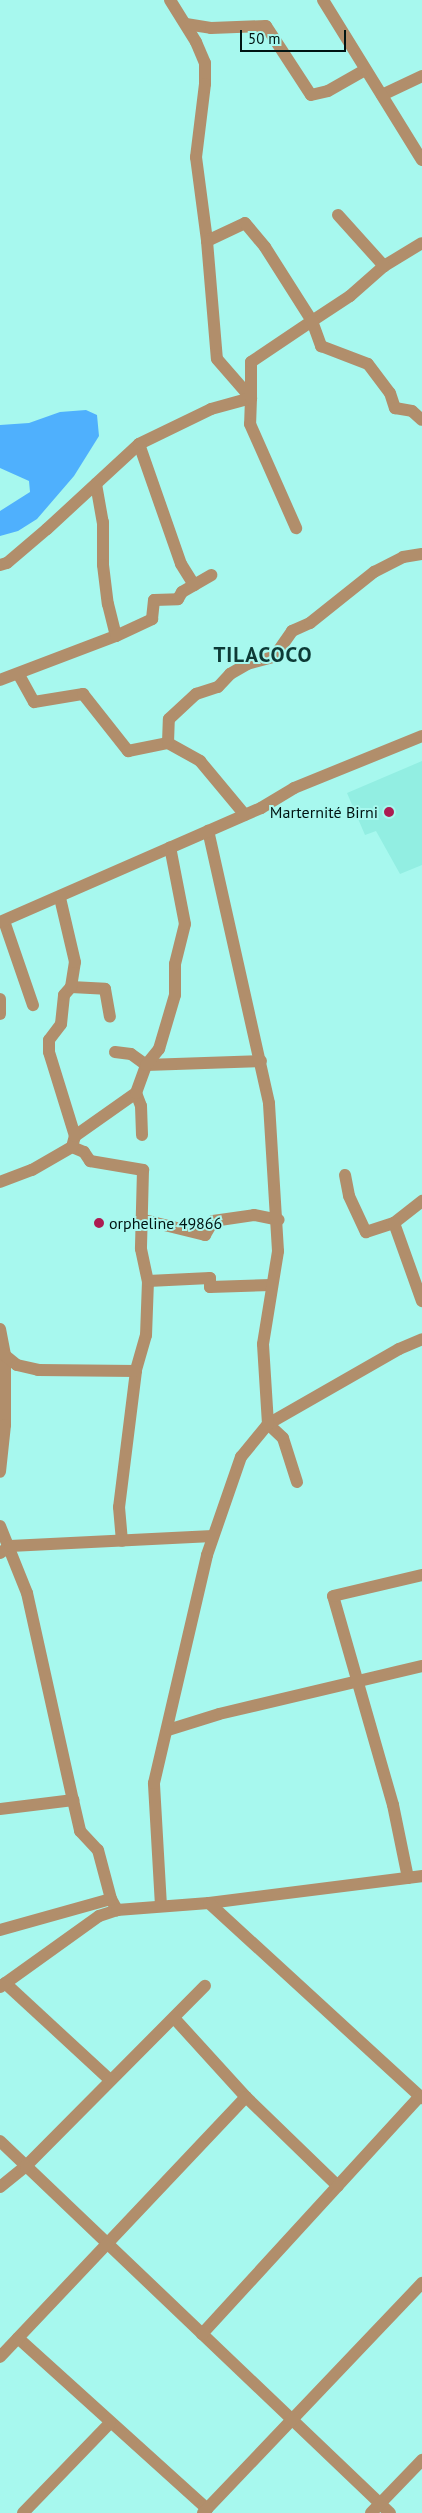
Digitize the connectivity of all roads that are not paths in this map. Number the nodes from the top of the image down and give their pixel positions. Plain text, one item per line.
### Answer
1 (170, 0) edge
2 (323, 0) edge
3 (186, 24) junction
4 (365, 70) junction
5 (422, 76) edge
6 (382, 95) junction
7 (422, 160) edge
8 (338, 215) dead end
9 (207, 241) junction
10 (422, 243) edge
11 (384, 266) junction
12 (312, 321) junction
13 (251, 398) junction
14 (422, 420) edge
15 (139, 444) junction
16 (96, 484) junction
17 (296, 528) dead end
18 (422, 554) edge
19 (0, 564) edge
20 (212, 575) dead end
21 (194, 585) junction
22 (116, 636) junction
23 (19, 675) junction
24 (0, 680) edge
25 (422, 736) edge
26 (168, 743) junction
27 (245, 815) junction
28 (208, 831) junction
29 (170, 847) junction
30 (60, 898) junction
31 (2, 922) edge
32 (71, 987) junction
33 (0, 999) edge
34 (33, 1005) dead end
35 (0, 1014) edge
36 (110, 1017) dead end
37 (115, 1052) dead end
38 (260, 1061) junction
39 (146, 1065) junction
40 (136, 1093) junction
41 (142, 1135) dead end
42 (74, 1142) junction
43 (345, 1175) dead end
44 (0, 1182) edge
45 (422, 1202) edge
46 (144, 1220) junction
47 (279, 1220) junction
48 (394, 1223) junction
49 (148, 1282) junction
50 (271, 1284) junction
51 (422, 1301) edge
52 (0, 1329) edge
53 (422, 1339) edge
54 (3, 1354) edge
55 (136, 1371) junction
56 (268, 1424) junction
57 (0, 1472) edge
58 (296, 1482) dead end
59 (0, 1526) edge
60 (213, 1536) junction
61 (122, 1541) junction
62 (5, 1549) edge
63 (422, 1574) edge
64 (422, 1666) edge
65 (356, 1682) junction
66 (168, 1730) junction
67 (73, 1800) junction
68 (0, 1809) edge
69 (422, 1876) edge
70 (408, 1878) junction
71 (210, 1904) junction
72 (114, 1905) junction
73 (161, 1906) junction
74 (0, 1930) edge
75 (3, 1985) edge
76 (205, 1986) dead end
77 (174, 2018) junction
78 (110, 2080) junction
79 (246, 2097) junction
80 (421, 2097) edge
81 (0, 2142) edge
82 (26, 2166) junction
83 (338, 2186) junction
84 (0, 2187) edge
85 (107, 2243) junction
86 (420, 2287) edge
87 (202, 2334) junction
88 (18, 2338) junction
89 (0, 2357) edge
90 (290, 2418) junction
91 (110, 2423) junction
92 (422, 2460) edge
93 (381, 2504) junction
94 (205, 2511) edge
95 (23, 2513) edge
96 (371, 2513) edge
97 (390, 2513) edge

1 - 3 street
2 - 4 street
3 - 4 street
3 - 9 street
4 - 6 street
5 - 6 street
6 - 7 street
8 - 11 street
9 - 12 street
9 - 13 street
10 - 11 street
11 - 12 street
12 - 13 street
12 - 14 street
13 - 15 street
13 - 17 street
15 - 16 street
15 - 21 street
16 - 19 street
16 - 22 street
18 - 26 street
20 - 21 street
21 - 22 street
22 - 23 street
23 - 24 street
23 - 26 street
25 - 27 street
26 - 27 street
27 - 28 street
28 - 29 street
28 - 38 street
29 - 30 street
29 - 39 street
30 - 31 street
30 - 32 street
31 - 34 street
32 - 36 street
32 - 42 street
33 - 35 street
37 - 39 street
38 - 39 street
38 - 47 street
39 - 40 street
40 - 41 street
40 - 42 street
42 - 44 street
42 - 46 street
43 - 48 street
45 - 48 street
46 - 47 street
46 - 49 street
47 - 50 street
48 - 51 street
49 - 50 street
49 - 55 street
50 - 56 street
52 - 54 street
53 - 56 street
54 - 55 street
54 - 57 street
55 - 61 street
56 - 58 street
56 - 60 street
59 - 62 street
60 - 61 street
60 - 66 street
61 - 62 street
62 - 67 street
63 - 65 street
64 - 65 street
65 - 66 street
65 - 70 street
66 - 73 street
67 - 68 street
67 - 72 street
69 - 70 street
70 - 71 street
71 - 73 street
71 - 80 street
72 - 73 street
72 - 74 street
72 - 75 street
75 - 78 street
76 - 77 street
77 - 78 street
77 - 79 street
78 - 82 street
79 - 83 street
79 - 85 street
80 - 83 street
81 - 82 street
82 - 84 street
82 - 85 street
83 - 87 street
85 - 87 street
85 - 88 street
86 - 90 street
87 - 90 street
88 - 89 street
88 - 91 street
90 - 93 street
90 - 94 street
91 - 94 street
91 - 95 street
92 - 93 street
93 - 96 street
93 - 97 street

